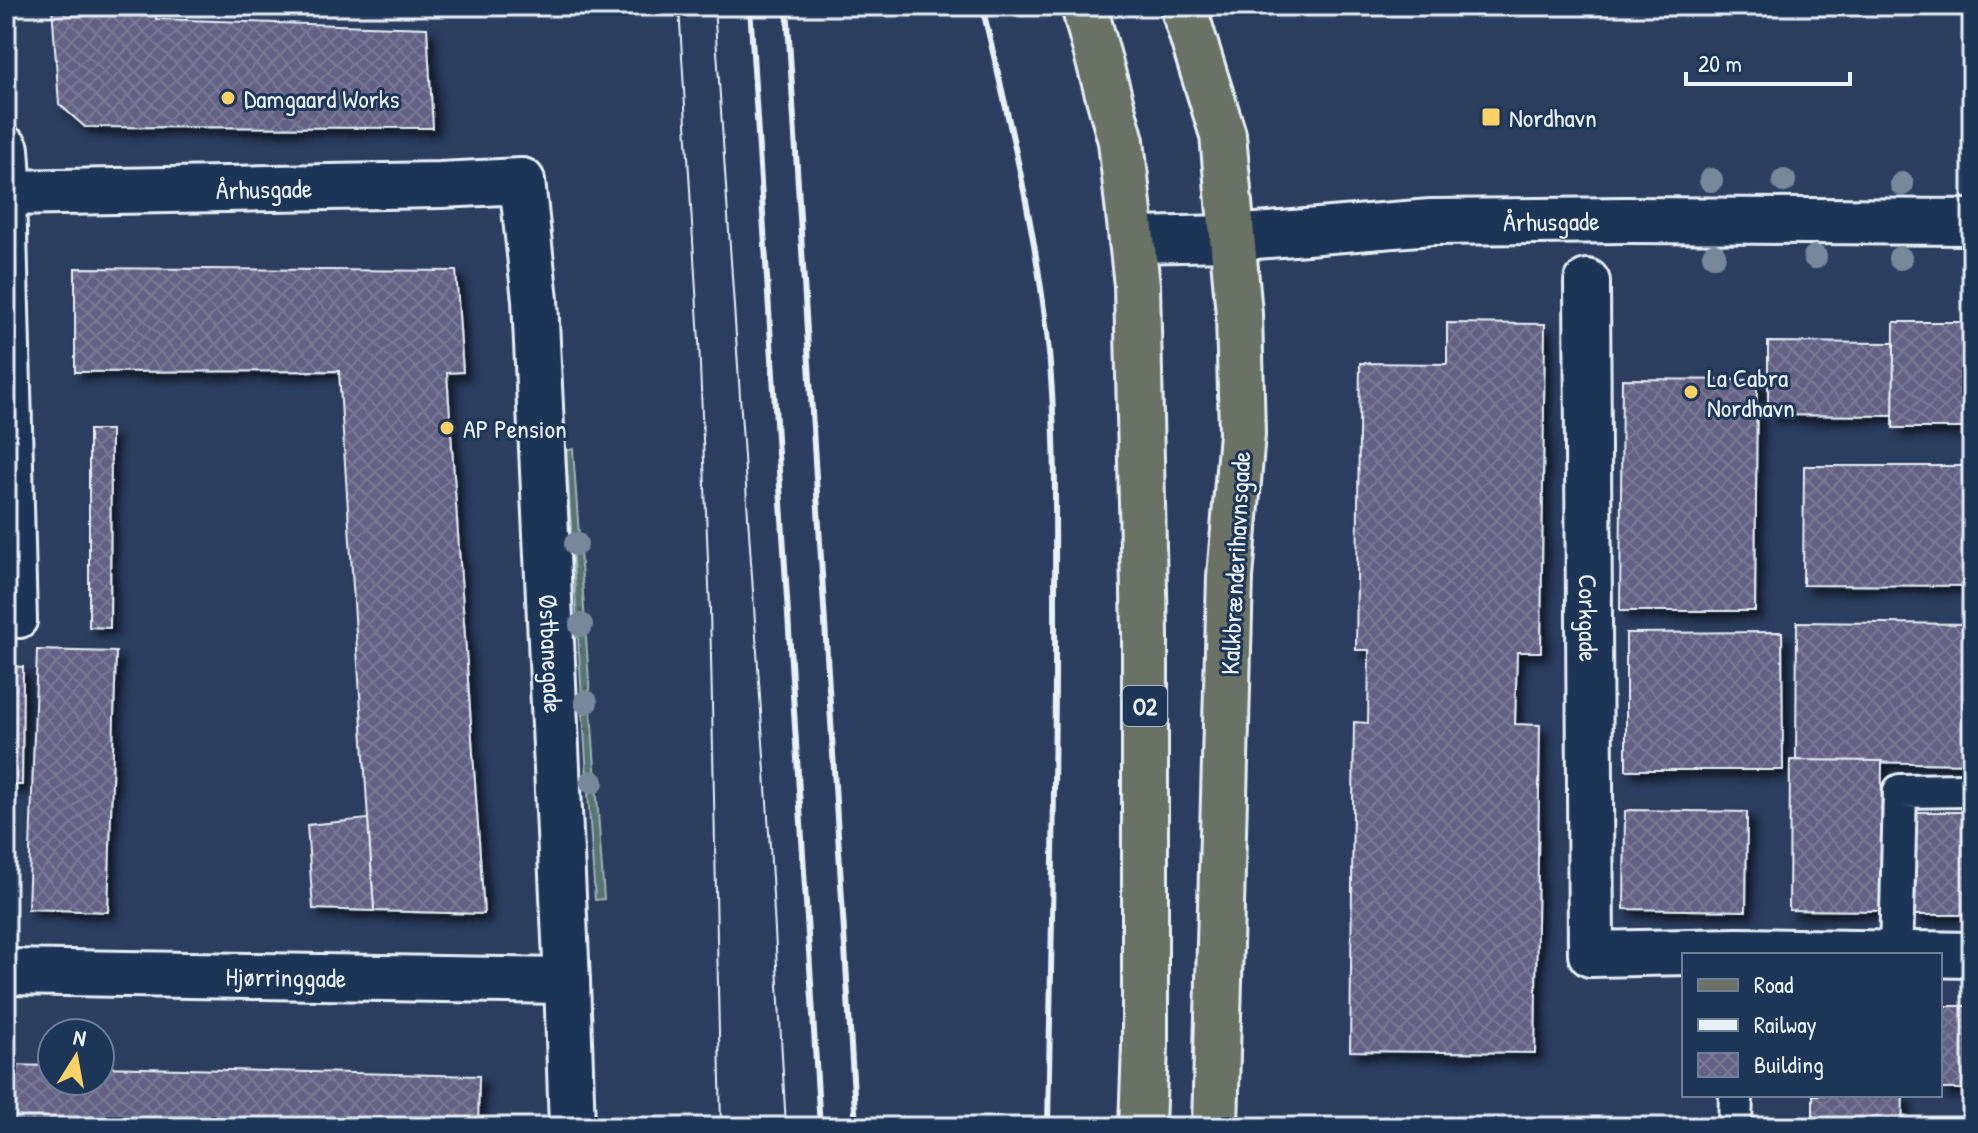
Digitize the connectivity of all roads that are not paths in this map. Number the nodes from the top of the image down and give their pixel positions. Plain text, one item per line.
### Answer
1 (1084, 6) edge
2 (1183, 6) edge
3 (6, 149) edge
4 (522, 181) joint
5 (8, 193) edge
6 (1972, 222) edge
7 (1231, 238) junction
8 (1132, 240) junction
9 (1587, 282) dead end
10 (20, 621) dead end
11 (1964, 790) dead end
12 (1682, 953) edge
13 (1896, 953) edge
14 (1942, 955) edge
15 (1972, 955) edge
16 (6, 972) edge
17 (567, 981) junction
18 (1736, 1097) edge
19 (572, 1127) edge
20 (1142, 1127) edge
21 (1215, 1127) edge
22 (1735, 1127) edge

1 - 8 main road, O2
2 - 7 main road, Kalkbrænderihavnsgade
3 - 5 street
4 - 5 street, Århusgade
4 - 17 street, Østbanegade
5 - 10 lane
6 - 7 street, Århusgade
7 - 8 street, Århusgade
7 - 21 main road, Kalkbrænderihavnsgade
8 - 20 main road, O2
9 - 12 street, Corkgade
11 - 13 lane
14 - 15 street
16 - 17 street, Hjørringgade
17 - 19 street, Østbanegade
18 - 22 lane

